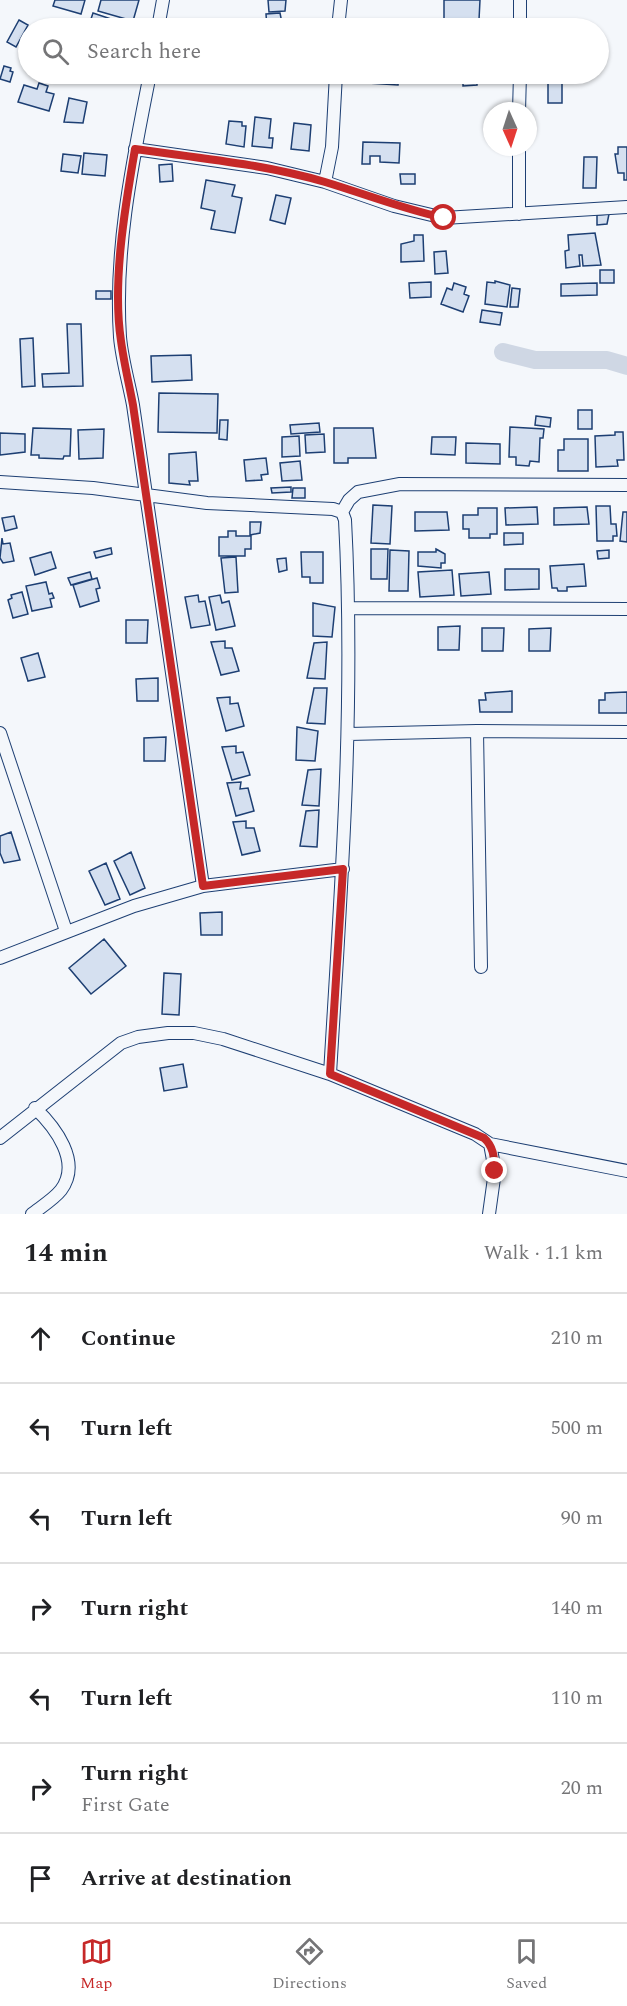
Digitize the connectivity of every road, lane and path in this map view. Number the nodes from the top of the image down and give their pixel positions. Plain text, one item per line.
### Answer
1 (163, 0) edge
2 (341, 0) edge
3 (520, 0) edge
4 (160, 18) edge
5 (340, 18) edge
6 (520, 18) edge
7 (148, 84) edge
8 (335, 84) edge
9 (520, 84) edge
10 (519, 102) edge
11 (135, 149) junction
12 (519, 156) edge
13 (325, 182) junction
14 (627, 207) edge
15 (519, 214) junction
16 (0, 482) edge
17 (627, 485) edge
18 (147, 496) junction
19 (342, 512) junction
20 (350, 608) junction
21 (627, 609) edge
22 (477, 731) junction
23 (627, 732) edge
24 (0, 733) edge
25 (349, 734) junction
26 (343, 869) junction
27 (203, 886) junction
28 (66, 931) junction
29 (0, 958) edge
30 (482, 967) dead end
31 (330, 1074) junction
32 (35, 1108) junction
33 (0, 1138) edge
34 (490, 1144) junction
35 (627, 1171) edge
36 (32, 1214) edge
37 (489, 1214) edge

1 - 4 street
2 - 5 street
3 - 6 street
7 - 11 street
8 - 13 street
9 - 10 street
11 - 13 street
11 - 18 street
12 - 15 street
13 - 15 street
14 - 15 street
16 - 18 street
17 - 19 street
18 - 19 street
18 - 27 street
19 - 20 street
20 - 21 street
20 - 25 street
22 - 23 street
22 - 25 street
22 - 30 street
24 - 28 street
25 - 26 street
26 - 27 street
26 - 31 street
27 - 28 street
28 - 29 street
31 - 32 street
31 - 34 street
32 - 33 street
32 - 36 street
34 - 35 street
34 - 37 street

